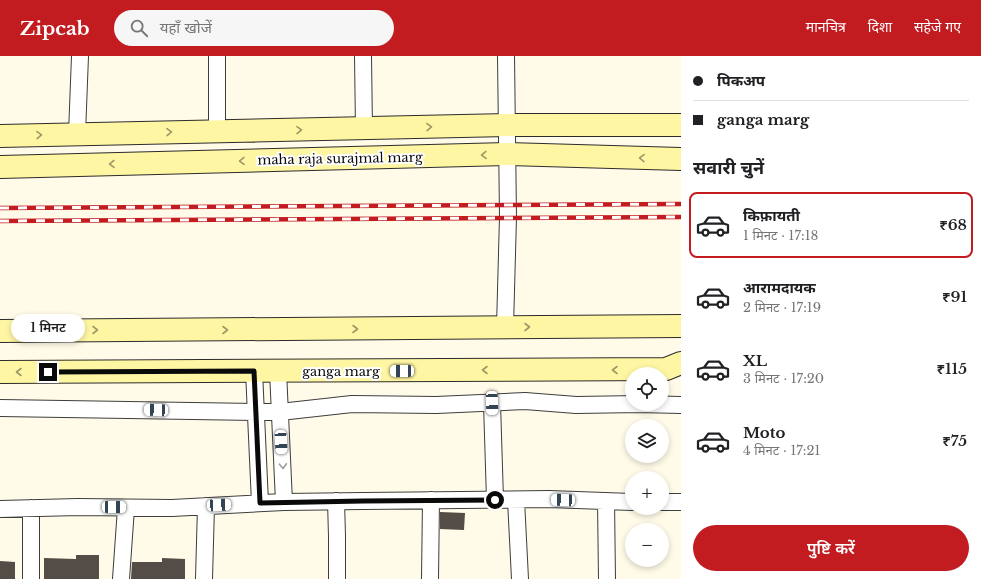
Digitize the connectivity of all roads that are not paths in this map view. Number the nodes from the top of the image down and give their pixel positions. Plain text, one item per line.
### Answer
1 (80, 56) edge
2 (218, 56) edge
3 (363, 56) edge
4 (506, 56) edge
5 (508, 125) junction
6 (681, 125) edge
7 (364, 128) junction
8 (217, 131) junction
9 (77, 134) junction
10 (0, 136) edge
11 (507, 154) junction
12 (681, 158) edge
13 (0, 167) edge
14 (681, 326) edge
15 (505, 327) junction
16 (0, 331) edge
17 (681, 363) edge
18 (254, 371) junction
19 (278, 371) junction
20 (0, 372) edge
21 (492, 403) junction
22 (681, 405) edge
23 (0, 408) edge
24 (256, 412) junction
25 (280, 412) junction
26 (431, 500) junction
27 (495, 500) junction
28 (516, 500) junction
29 (336, 501) junction
30 (606, 501) junction
31 (284, 502) junction
32 (625, 502) edge
33 (669, 502) edge
34 (681, 502) edge
35 (260, 503) junction
36 (206, 506) junction
37 (32, 508) junction
38 (126, 508) junction
39 (0, 509) edge
40 (31, 579) edge
41 (121, 579) edge
42 (204, 579) edge
43 (337, 579) edge
44 (430, 579) edge
45 (520, 579) edge
46 (607, 579) edge

1 - 9 street
2 - 8 street
3 - 7 street
4 - 5 street
5 - 6 street
7 -> 5 street
5 - 11 street
8 -> 7 street
9 -> 8 street
10 -> 9 street
12 -> 11 street, maha raja surajmal marg
11 -> 13 street, maha raja surajmal marg
11 - 15 street
15 -> 14 street
16 -> 15 street
17 -> 19 street, ganga marg
18 - 19 street, ganga marg
18 -> 20 street, ganga marg
18 - 24 street
19 - 25 street
21 - 22 street
21 - 25 street
21 - 27 street
23 - 24 street
24 - 25 street
24 - 35 street
25 -> 31 street
26 - 27 street
26 - 29 street
26 - 44 street
27 - 28 street
28 - 30 street
28 - 45 street
29 - 31 street
29 - 43 street
30 - 32 street
30 - 46 street
31 - 35 street
33 - 34 street
35 - 36 street
36 - 38 street
36 - 42 street
37 - 38 street
37 - 39 street
37 - 40 street
38 - 41 street

